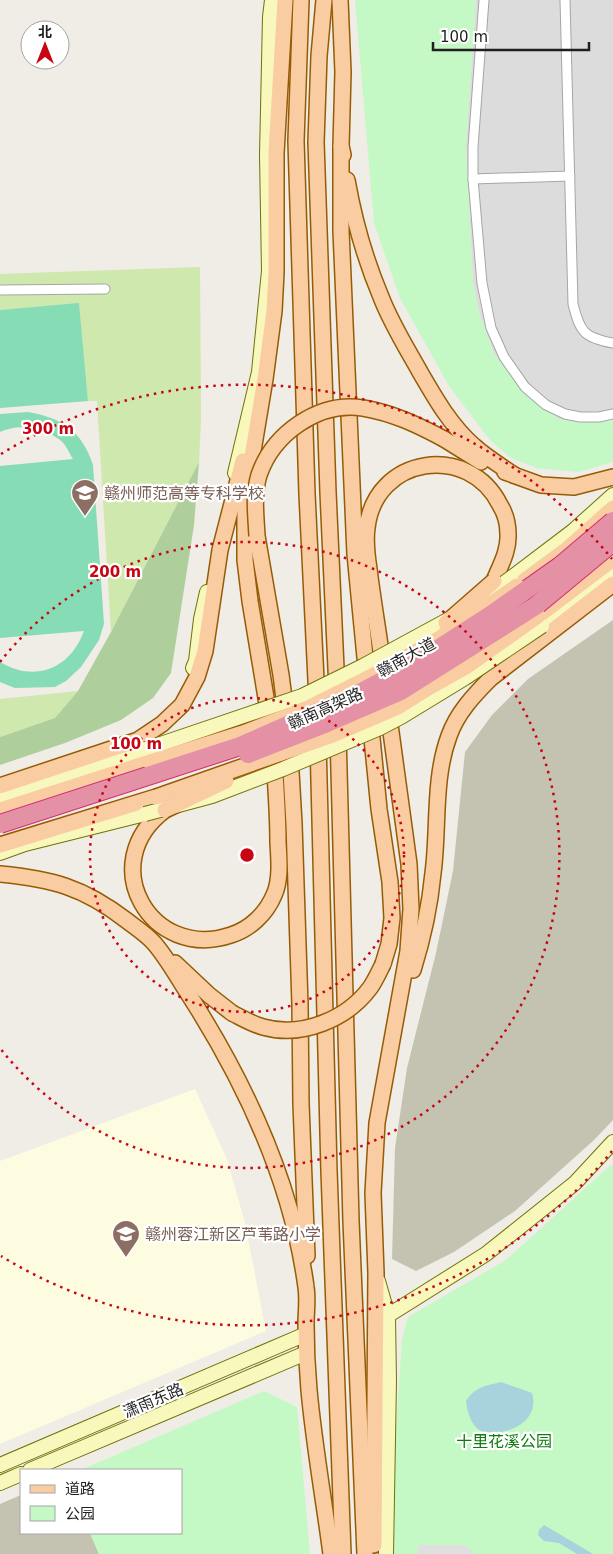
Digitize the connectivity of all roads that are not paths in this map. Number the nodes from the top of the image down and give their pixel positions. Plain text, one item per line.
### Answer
1 (272, 0) edge
2 (285, 0) edge
3 (301, 0) edge
4 (324, 0) edge
5 (340, 0) edge
6 (484, 0) edge
7 (565, 0) edge
8 (341, 146) junction
9 (570, 176) junction
10 (472, 179) junction
11 (104, 289) dead end
12 (0, 290) edge
13 (613, 343) edge
14 (613, 414) edge
15 (259, 415) junction
16 (514, 475) junction
17 (613, 476) edge
18 (613, 495) edge
19 (613, 508) edge
20 (613, 521) edge
21 (613, 542) edge
22 (613, 559) edge
23 (613, 575) edge
24 (514, 582) junction
25 (613, 584) edge
26 (457, 615) junction
27 (543, 625) junction
28 (370, 677) junction
29 (330, 736) junction
30 (148, 756) junction
31 (0, 782) edge
32 (0, 786) edge
33 (0, 798) edge
34 (168, 808) junction
35 (0, 810) edge
36 (0, 824) edge
37 (0, 835) edge
38 (0, 845) edge
39 (0, 853) edge
40 (0, 874) edge
41 (154, 943) junction
42 (393, 1036) junction
43 (613, 1142) edge
44 (351, 1221) junction
45 (376, 1273) junction
46 (306, 1289) junction
47 (382, 1319) junction
48 (306, 1334) junction
49 (306, 1353) junction
50 (0, 1465) edge
51 (32, 1469) edge
52 (20, 1474) edge
53 (321, 1478) junction
54 (0, 1483) edge
55 (324, 1554) edge
56 (331, 1554) edge
57 (343, 1554) edge
58 (365, 1554) edge
59 (374, 1554) edge
60 (386, 1554) edge

1 - 31 street
2 - 15 main road
3 - 57 main road
4 - 44 main road
5 - 8 main road
6 - 10 street
7 - 9 street
8 - 16 main road
8 - 41 main road, bridge
9 - 10 street
9 - 13 street
10 - 14 street
11 - 12 street
15 - 32 main road
15 - 34 main road
16 - 17 main road
16 - 46 main road, bridge
18 - 24 street
19 - 24 main road, 赣南大道
20 - 36 highway, 赣南高架路, bridge
21 - 37 highway, 赣南高架路, bridge
22 - 27 main road
23 - 27 street
24 - 26 street, bridge
24 - 28 main road, 赣南大道, bridge
25 - 27 main road
26 - 28 main road, bridge
26 - 30 street, bridge
26 - 42 main road, bridge
27 - 29 main road, bridge
27 - 34 street, bridge
27 - 42 main road
28 - 30 main road, 赣南大道, bridge
29 - 34 main road, bridge
29 - 38 main road, bridge
30 - 33 street
30 - 35 main road, 赣南大道
34 - 39 street, bridge
40 - 41 main road
41 - 46 main road
42 - 45 main road
43 - 47 street
44 - 45 main road
44 - 58 main road
45 - 47 main road
46 - 48 main road
47 - 59 main road
47 - 60 street
48 - 49 main road
48 - 50 street, 潇雨东路
49 - 51 street, 潇雨东路
49 - 53 main road
52 - 54 street
53 - 55 street
53 - 56 main road

